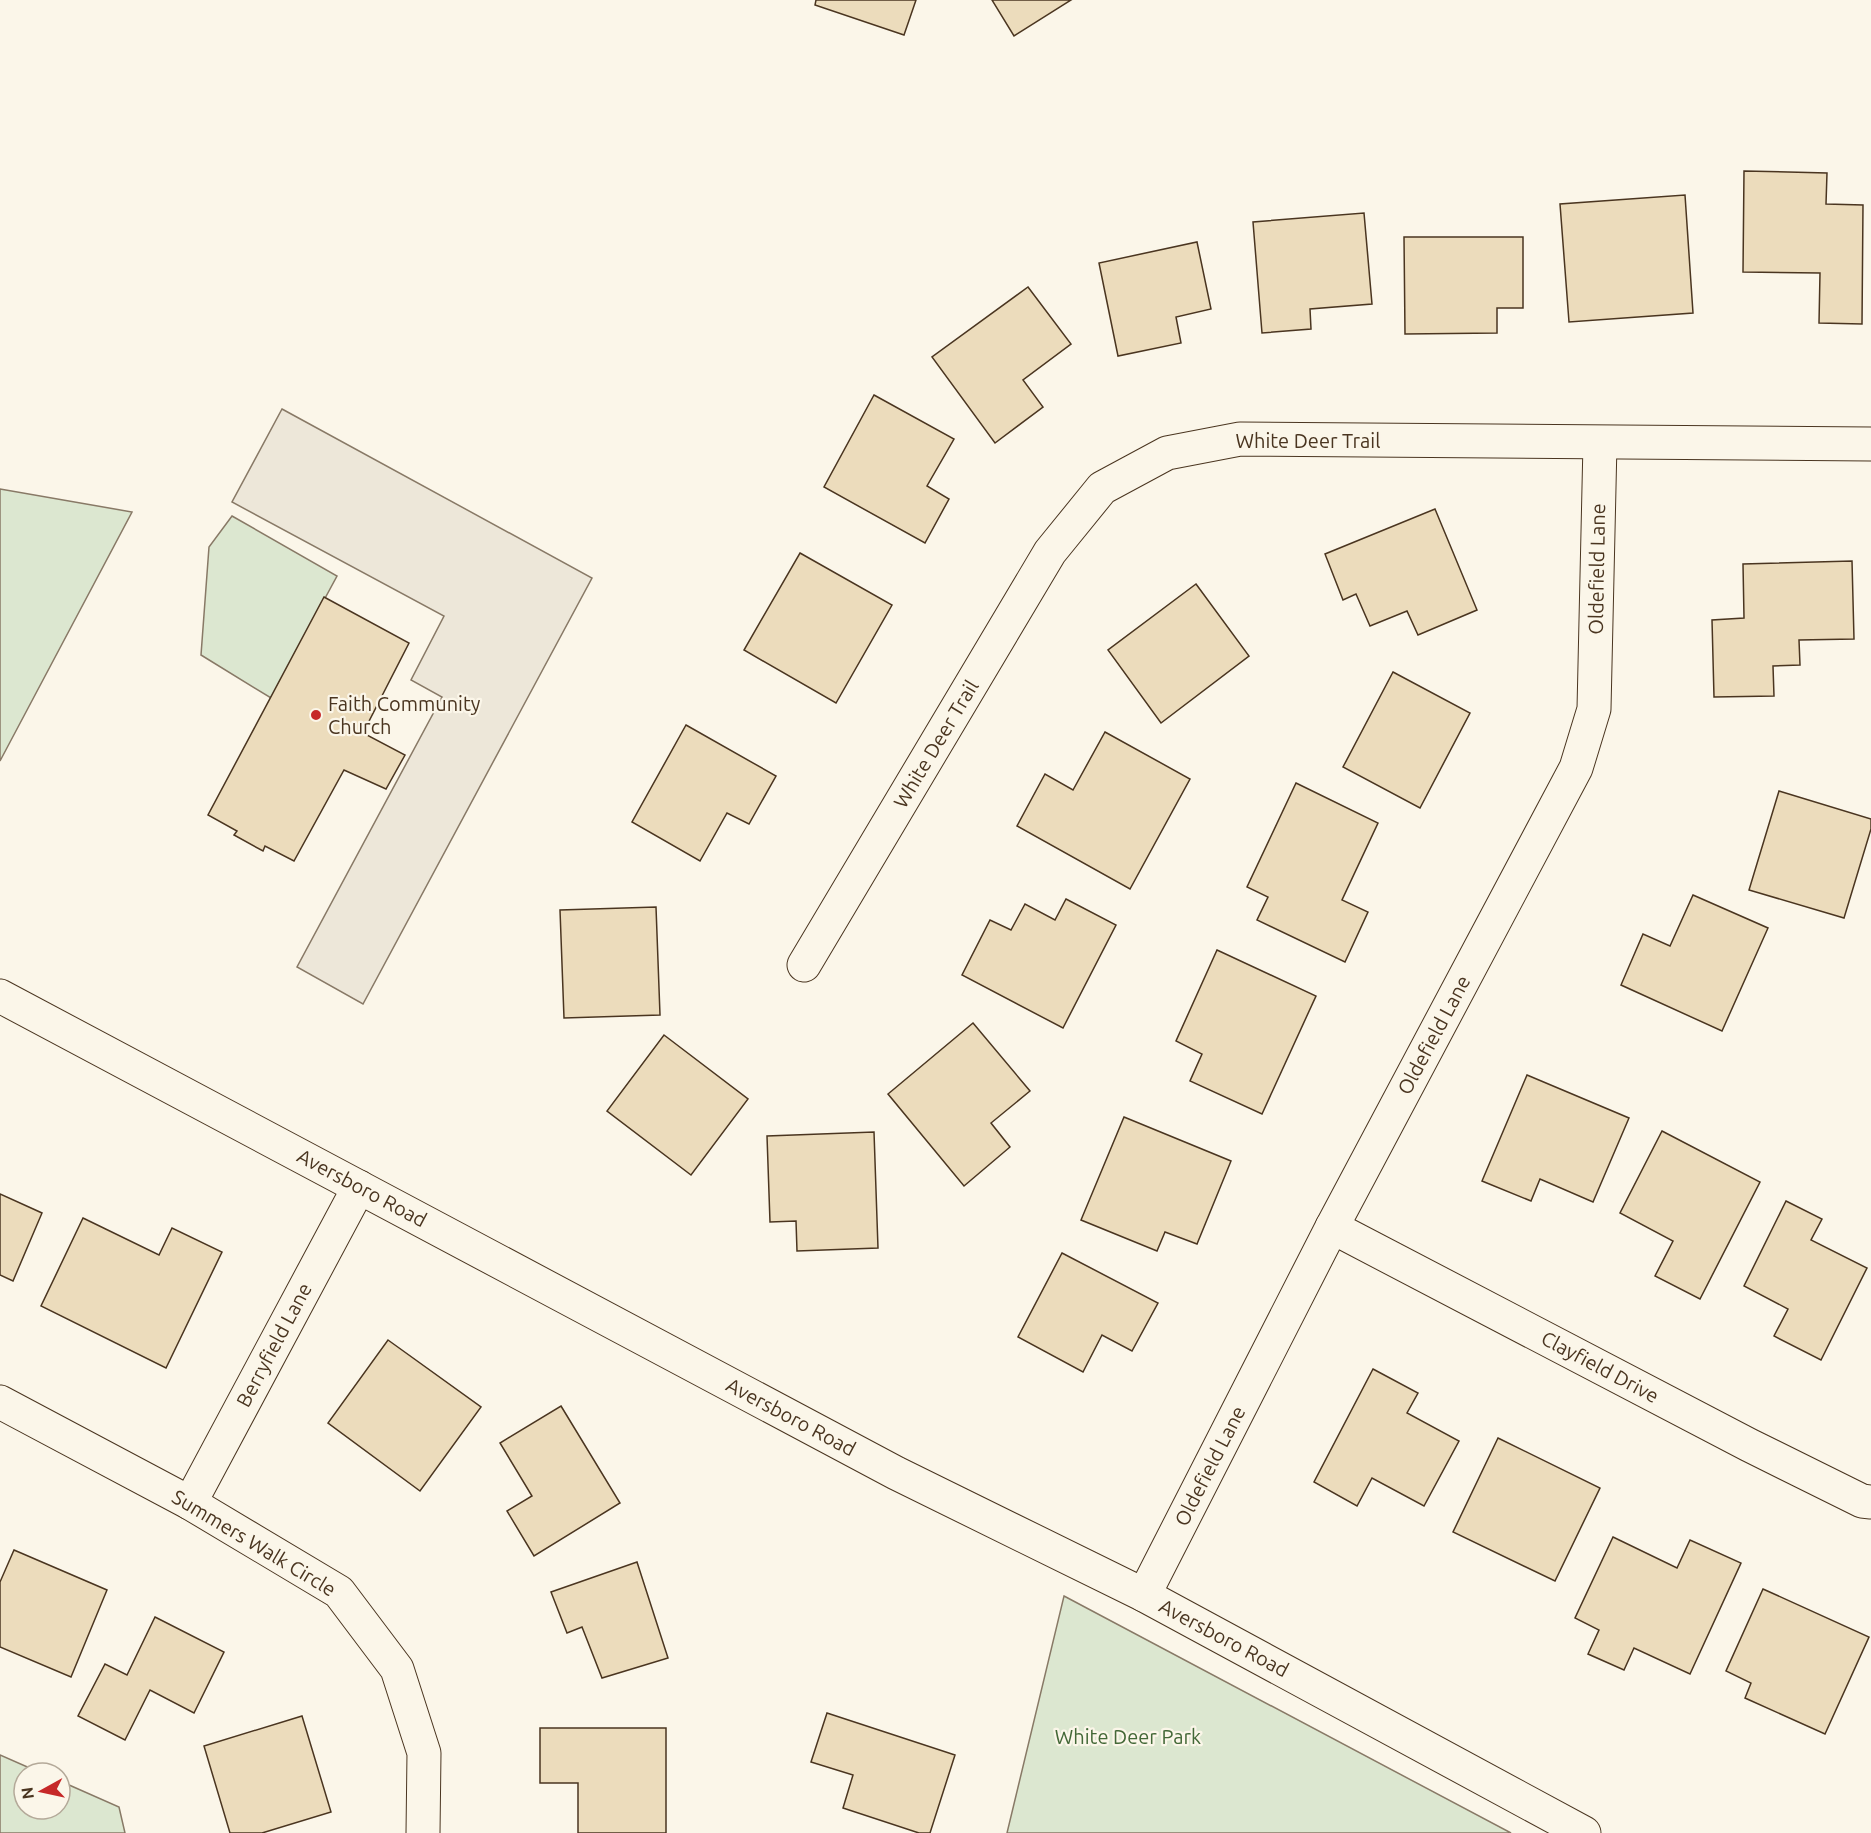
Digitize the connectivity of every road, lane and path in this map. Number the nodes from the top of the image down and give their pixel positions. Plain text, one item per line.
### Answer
1 (1600, 443) junction
2 (1871, 444) edge
3 (804, 965) dead end
4 (0, 996) edge
5 (359, 1187) junction
6 (1332, 1227) junction
7 (0, 1402) edge
8 (1871, 1502) edge
9 (190, 1503) junction
10 (1144, 1595) junction
11 (423, 1833) edge
12 (1584, 1833) edge

1 - 2 street, White Deer Trail
1 - 3 street, White Deer Trail
1 - 6 street, Oldefield Lane
4 - 5 street, Aversboro Road
5 - 9 street, Berryfield Lane
5 - 10 street, Aversboro Road
6 - 8 street, Clayfield Drive
6 - 10 street, Oldefield Lane
7 - 9 street, Summers Walk Circle
9 - 11 street, Summers Walk Circle
10 - 12 street, Aversboro Road

